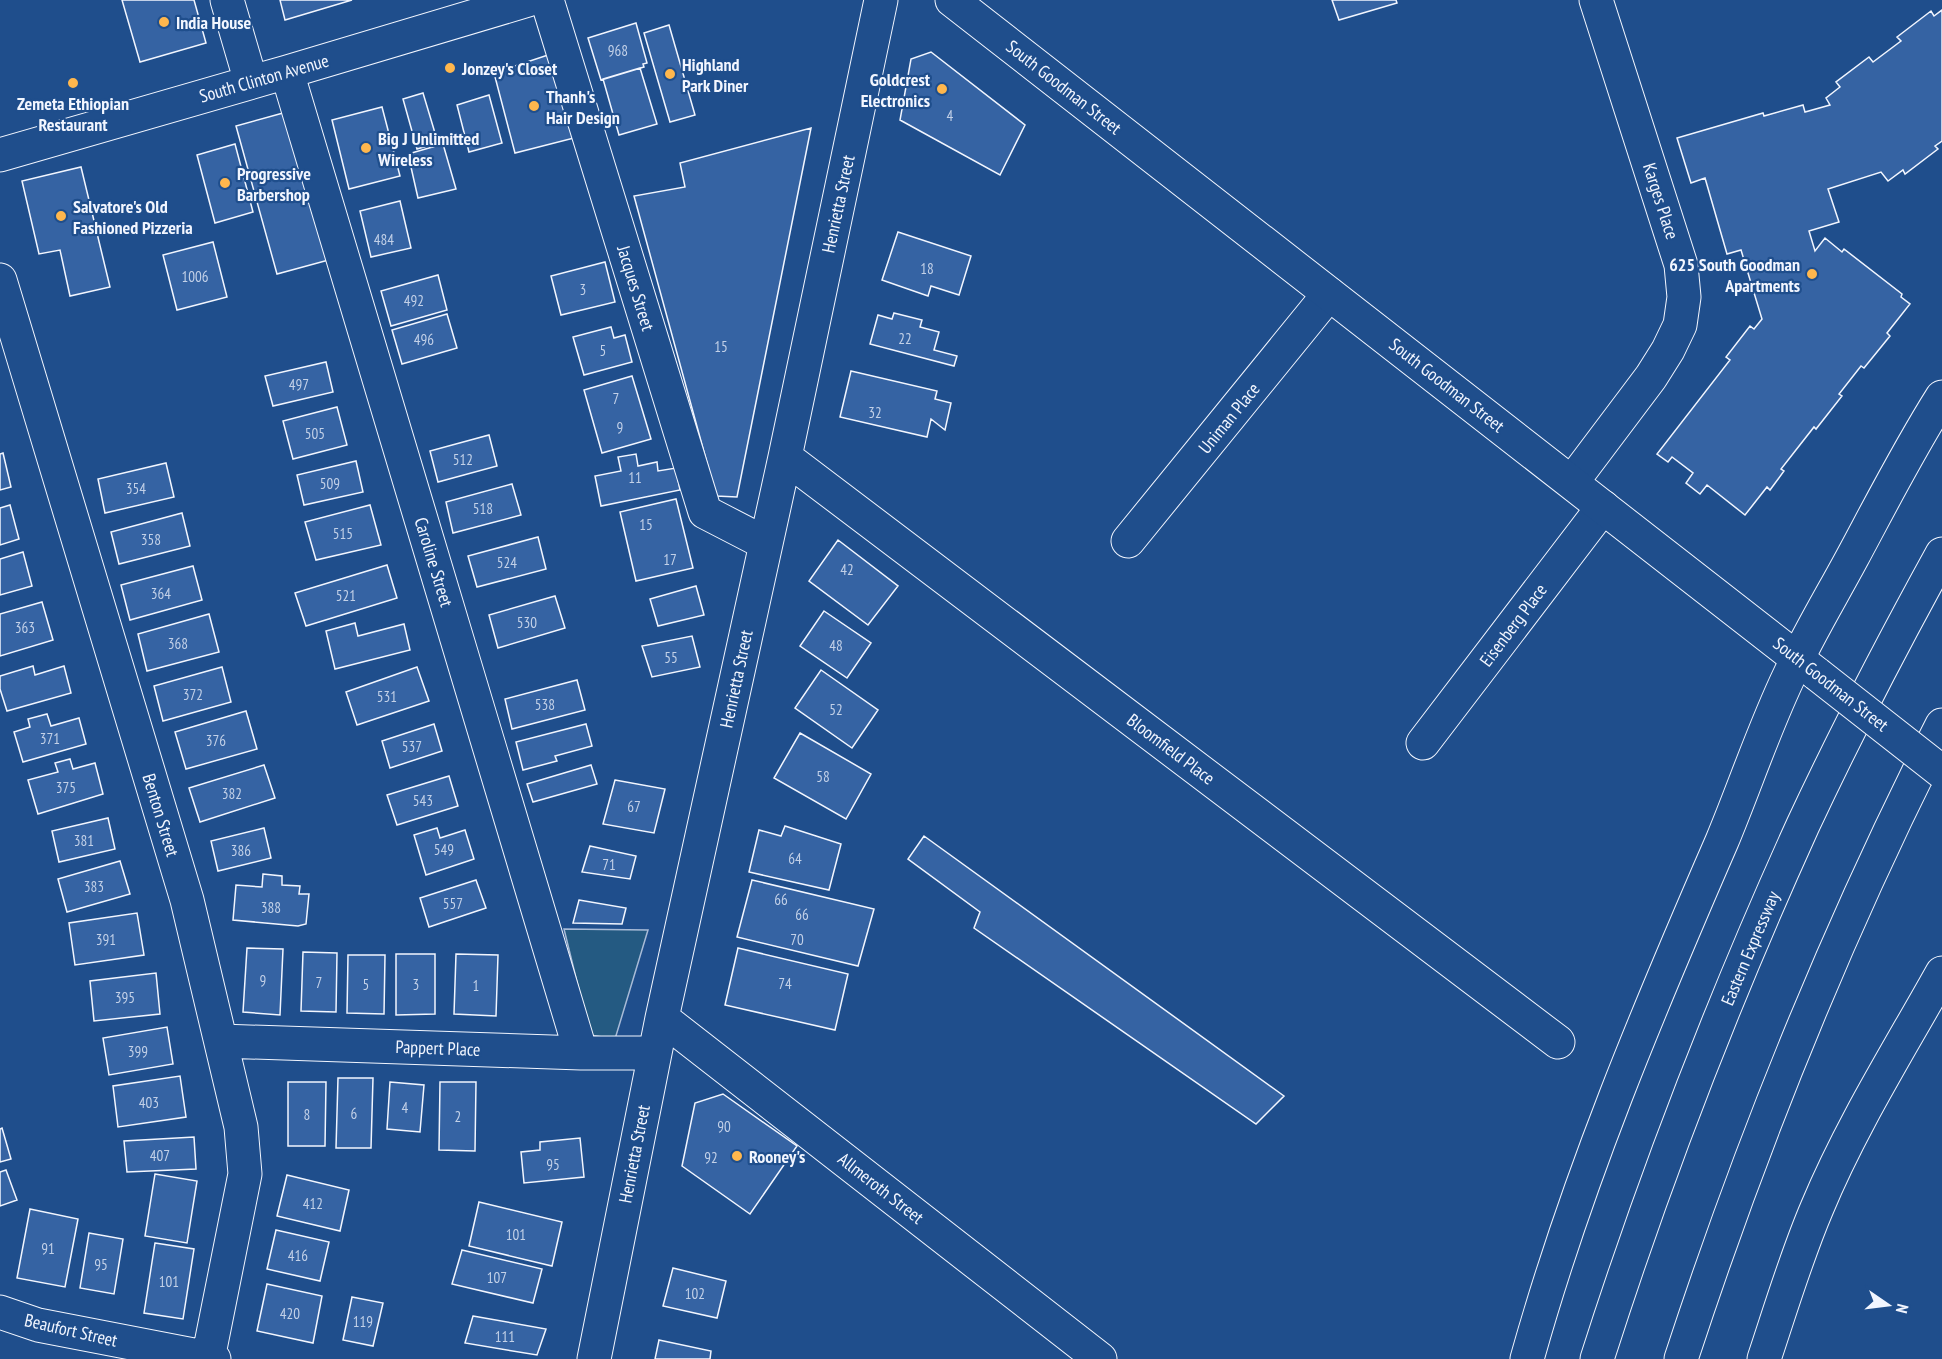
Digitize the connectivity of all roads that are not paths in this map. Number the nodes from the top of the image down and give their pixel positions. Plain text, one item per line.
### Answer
1 (228, 0) edge
2 (528, 0) edge
3 (547, 0) edge
4 (881, 0) edge
5 (952, 0) edge
6 (1596, 0) edge
7 (287, 72) junction
8 (252, 82) junction
9 (0, 155) edge
10 (0, 280) edge
11 (1329, 294) junction
12 (1942, 397) edge
13 (785, 457) junction
14 (1572, 482) junction
15 (1603, 507) junction
16 (1128, 542) dead end
17 (765, 543) junction
18 (1942, 554) edge
19 (1808, 666) junction
20 (1942, 725) edge
21 (1423, 743) dead end
22 (1942, 772) edge
23 (1942, 973) edge
24 (662, 1018) junction
25 (221, 1041) junction
26 (1558, 1042) dead end
27 (581, 1053) junction
28 (655, 1053) junction
29 (0, 1312) edge
30 (210, 1359) edge
31 (594, 1359) edge
32 (1100, 1359) edge
33 (1527, 1359) edge
34 (1598, 1359) edge
35 (1681, 1359) edge
36 (1764, 1359) edge

1 - 8 main road
2 - 7 main road, South Clinton Avenue
3 - 17 main road, Jacques Street
4 - 13 main road, Henrietta Street
5 - 11 main road, South Goodman Street
6 - 14 main road, Karges Place
7 - 8 main road, South Clinton Avenue
7 - 27 main road, Caroline Street
8 - 9 main road, South Clinton Avenue
10 - 25 main road, Benton Street
11 - 14 main road, South Goodman Street
11 - 16 main road, Uniman Place
12 - 19 main road
13 - 17 main road, Henrietta Street
13 - 26 main road, Bloomfield Place
14 - 15 main road, South Goodman Street
15 - 19 main road, South Goodman Street
15 - 21 main road, Eisenberg Place
17 - 24 main road, Henrietta Street
18 - 34 main road, Eastern Expressway
19 - 22 main road, South Goodman Street, bridge
19 - 33 main road
20 - 35 main road
23 - 36 main road
24 - 28 main road, Henrietta Street
24 - 32 main road, Allmeroth Street
25 - 27 main road, Pappert Place
25 - 30 main road, Benton Street
27 - 28 main road, Pappert Place
28 - 31 main road, Henrietta Street
29 - 30 main road, Beaufort Street

